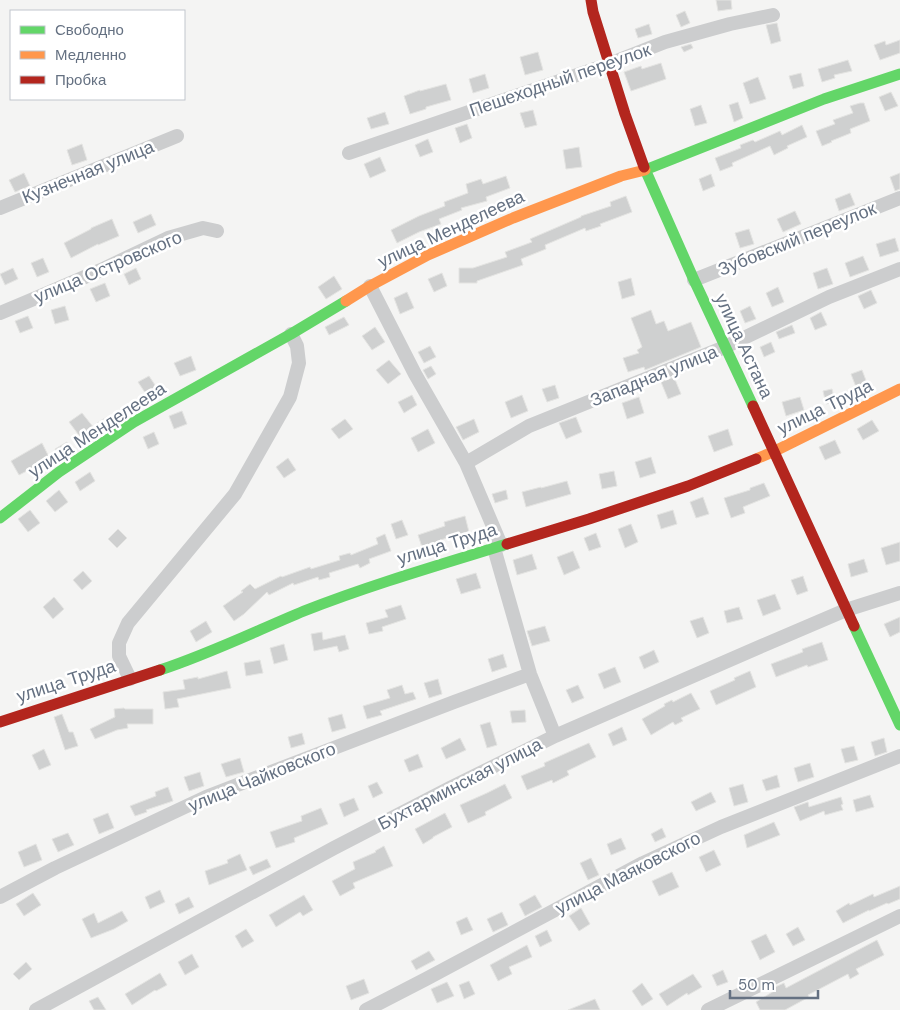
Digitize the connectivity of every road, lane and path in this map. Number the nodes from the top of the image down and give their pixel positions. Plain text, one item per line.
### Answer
1 (591, 0) edge
2 (773, 15) dead end
3 (609, 64) junction
4 (900, 74) edge
5 (176, 136) dead end
6 (349, 153) dead end
7 (646, 170) junction
8 (900, 198) edge
9 (0, 208) edge
10 (217, 231) dead end
11 (900, 269) edge
12 (694, 280) junction
13 (370, 286) junction
14 (0, 313) edge
15 (291, 334) junction
16 (725, 347) junction
17 (900, 390) edge
18 (775, 451) junction
19 (466, 463) junction
20 (0, 518) edge
21 (498, 547) junction
22 (900, 593) edge
23 (846, 610) junction
24 (530, 674) junction
25 (130, 679) junction
26 (0, 722) edge
27 (900, 725) edge
28 (555, 736) junction
29 (900, 756) edge
30 (0, 897) edge
31 (900, 916) edge
32 (36, 1010) edge
33 (366, 1010) edge
34 (708, 1010) edge

1 - 3 street, улица Астана
2 - 3 street, Пешеходный переулок
3 - 6 street, Пешеходный переулок
3 - 7 street, улица Астана
4 - 7 street, улица Менделеева
5 - 9 street, Кузнечная улица
7 - 12 street, улица Астана
7 - 13 street, улица Менделеева
8 - 12 street, Зубовский переулок
10 - 14 street, улица Островского
11 - 16 street, Западная улица
12 - 16 street, улица Астана
13 - 15 street, улица Менделеева
13 - 19 street
15 - 20 street, улица Менделеева
15 - 25 street
16 - 18 street, улица Астана
16 - 19 street, Западная улица
17 - 18 street, улица Труда
18 - 21 street, улица Труда
18 - 23 street, улица Астана
19 - 21 street
21 - 24 street
21 - 25 street, улица Труда
22 - 23 street, Бухтарминская улица
23 - 27 street, улица Астана
23 - 28 street, Бухтарминская улица
24 - 28 street
24 - 30 street, улица Чайковского
25 - 26 street, улица Труда
28 - 32 street, Бухтарминская улица
29 - 33 street, улица Маяковского
31 - 34 street

